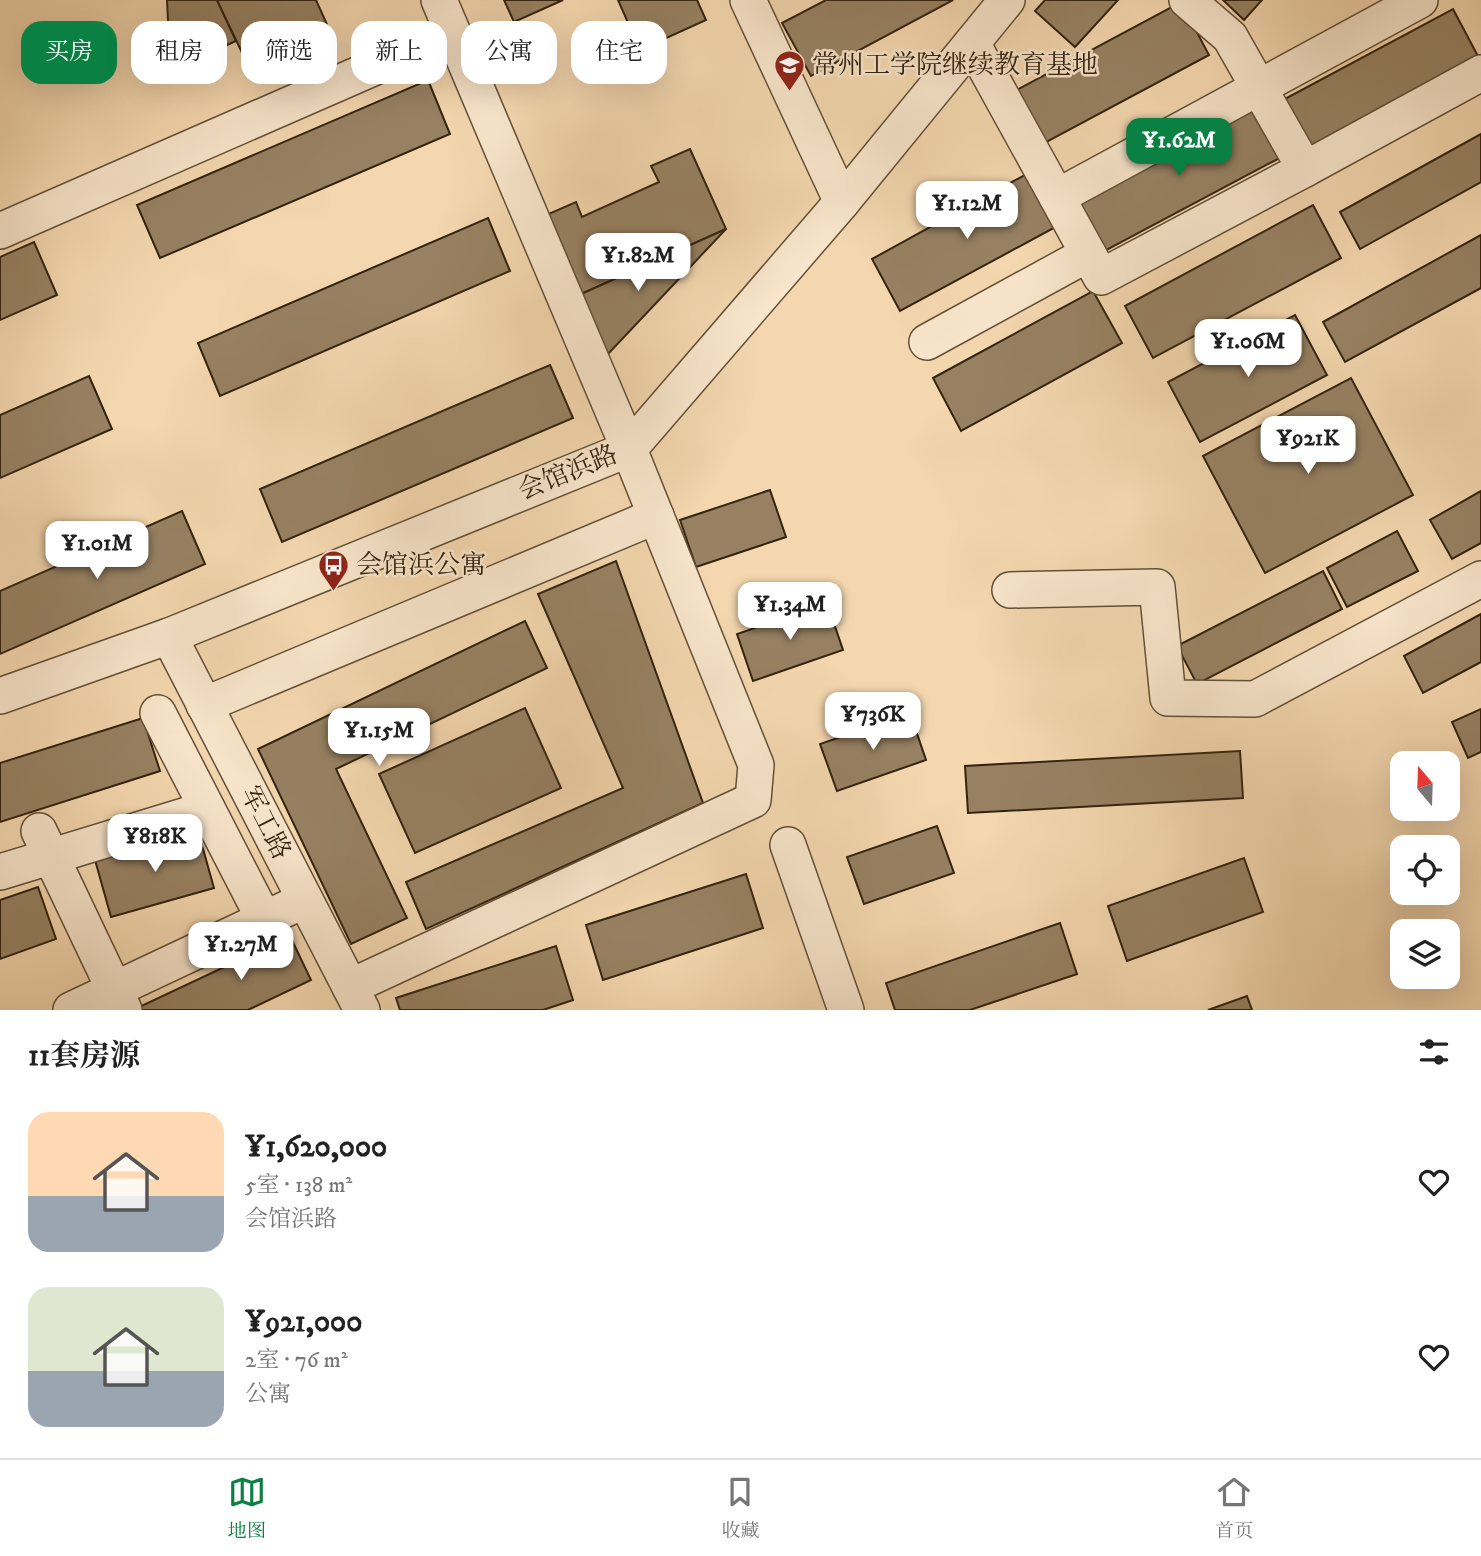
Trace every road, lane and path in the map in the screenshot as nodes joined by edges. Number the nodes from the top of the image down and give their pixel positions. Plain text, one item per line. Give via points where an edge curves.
1 (439, 0) edge
2 (748, 0) edge
3 (1007, 0) edge
4 (1187, 0) edge
5 (1420, 0) edge
6 (453, 33) junction
7 (972, 43) junction
8 (1481, 73) edge
9 (1259, 89) junction
10 (1305, 169) junction
11 (1057, 197) junction
12 (842, 202) junction
13 (0, 231) edge
14 (1088, 254) junction
15 (927, 342) dead end
16 (629, 449) junction
17 (656, 516) junction
18 (1481, 579) edge
19 (1010, 590) dead end
20 (169, 636) junction
21 (0, 696) edge
22 (204, 705) junction
23 (158, 713) dead end
24 (207, 809) junction
25 (45, 844) junction
26 (788, 845) dead end
27 (0, 872) edge
28 (305, 900) junction
29 (264, 919) junction
30 (356, 998) edge
31 (119, 1000) edge
32 (71, 1010) edge
33 (846, 1010) edge

1 - 6 street
2 - 12 street
3 - 7 street, 会馆浜路
4 - 9 street via 1230,37
5 - 9 street
6 - 13 street
6 - 16 street
7 - 11 street
7 - 12 street, 会馆浜路
8 - 10 street
9 - 10 street
9 - 11 street
10 - 14 street via 1101,277
11 - 14 street
12 - 16 street, 会馆浜路
14 - 15 street
16 - 17 street
16 - 20 street, 会馆浜路
17 - 22 street
17 - 30 street via 756,765 753,800
18 - 19 street via 1255,699 1168,698 1157,587
20 - 21 street, 会馆浜路
20 - 22 street, 军工路
22 - 28 street, 军工路
23 - 24 street
24 - 25 street
24 - 29 street
25 - 27 street
25 - 31 street
26 - 33 street
28 - 29 street
28 - 30 street, 军工路
29 - 31 street
31 - 32 street

